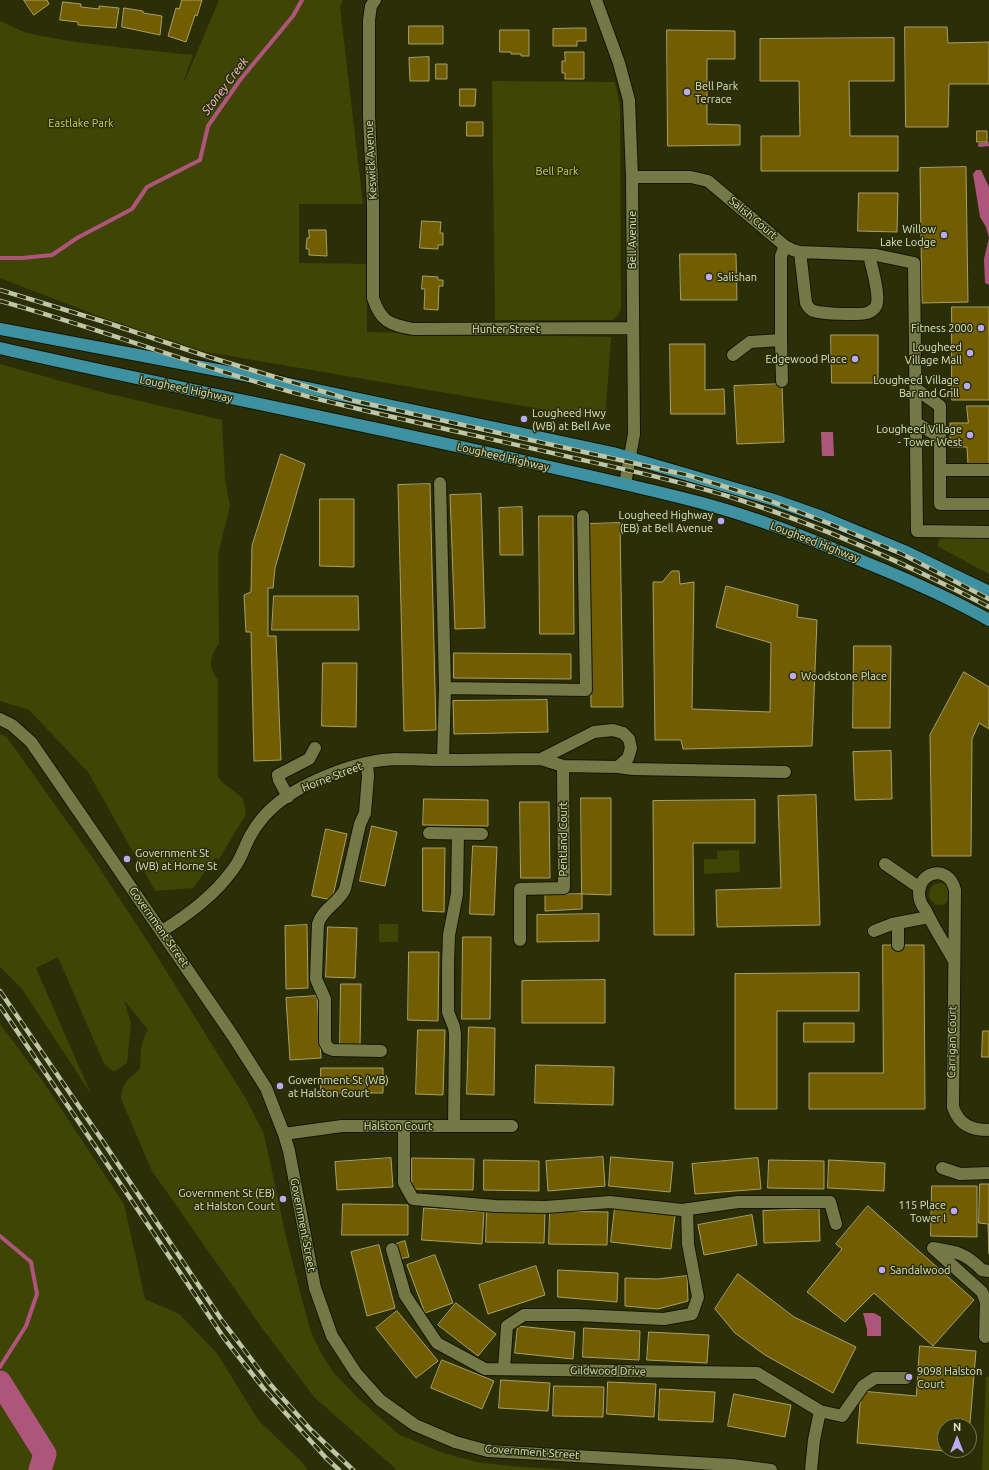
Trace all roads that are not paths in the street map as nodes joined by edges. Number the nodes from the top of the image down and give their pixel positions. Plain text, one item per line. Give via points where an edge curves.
1 (375, 0) edge
2 (596, 0) edge
3 (632, 177) junction
4 (785, 246) junction
5 (800, 252) junction
6 (872, 255) junction
7 (383, 318) joint
8 (633, 328) junction
9 (0, 329) edge
10 (781, 340) junction
11 (0, 348) edge
12 (733, 355) dead end
13 (782, 381) dead end
14 (916, 389) junction
15 (916, 423) junction
16 (940, 437) junction
17 (630, 458) junction
18 (940, 470) junction
19 (989, 470) edge
20 (440, 483) dead end
21 (625, 484) junction
22 (989, 504) edge
23 (582, 516) dead end
24 (989, 532) edge
25 (989, 592) edge
26 (989, 620) edge
27 (445, 688) junction
28 (0, 719) edge
29 (315, 748) dead end
30 (541, 759) junction
31 (444, 760) junction
32 (367, 763) junction
33 (563, 766) junction
34 (618, 767) junction
35 (785, 772) dead end
36 (288, 797) junction
37 (429, 833) dead end
38 (458, 834) junction
39 (482, 834) dead end
40 (885, 864) dead end
41 (920, 888) junction
42 (929, 917) junction
43 (898, 923) junction
44 (162, 931) junction
45 (874, 931) dead end
46 (520, 940) dead end
47 (898, 945) dead end
48 (953, 959) junction
49 (381, 1051) dead end
50 (404, 1126) junction
51 (454, 1126) junction
52 (512, 1126) dead end
53 (989, 1130) edge
54 (284, 1134) junction
55 (942, 1168) dead end
56 (989, 1173) edge
57 (687, 1209) junction
58 (836, 1224) dead end
59 (392, 1249) dead end
60 (989, 1271) edge
61 (985, 1337) dead end
62 (504, 1369) junction
63 (906, 1378) dead end
64 (820, 1411) junction
65 (771, 1470) edge
66 (810, 1470) edge

1 - 7 street, Keswick Avenue via 371,6 369,28 373,298
2 - 3 street, Bell Avenue via 619,63 629,100
3 - 4 street, Salish Court via 692,177 708,181
3 - 8 street, Bell Avenue
4 - 5 street, Salish Court
4 - 10 street via 781,256
5 - 6 street, Salish Court
5 - 6 street via 808,308 833,313 866,313 876,306 878,298
6 - 14 street, Salish Court via 914,263
7 - 8 street, Hunter Street via 393,325 412,329
8 - 17 street, Bell Avenue via 634,434
9 - 17 main road via 270,380 613,452
10 - 12 street via 750,342
10 - 13 street
11 - 21 main road, Lougheed Highway
14 - 15 street
14 - 16 street via 940,406
15 - 16 street
15 - 24 street via 917,531
16 - 18 street
17 - 21 street, Bell Avenue
17 - 25 main road via 774,500 822,517 904,551
18 - 19 street
18 - 22 street via 940,504
20 - 27 street
21 - 26 main road, Lougheed Highway via 725,510 824,545 915,583
23 - 27 street via 586,690
27 - 31 street
28 - 44 street, Government Street via 12,725 31,742
29 - 36 street via 309,759 278,775
30 - 31 street, Horne Street
30 - 33 street, Horne Street
30 - 34 street, Horne Street via 594,732 613,730 623,733 629,739 631,748 628,758
31 - 32 street, Horne Street via 395,759
32 - 36 street, Horne Street via 314,782 294,791
32 - 49 street via 365,813 360,824 345,889 340,898 323,912 318,924 316,979 324,999 325,1042 328,1048
33 - 34 street, Horne Street
33 - 46 street, Pentland Court via 564,888 520,889
34 - 35 street
36 - 44 street, Horne Street via 269,811 252,832 235,867 211,895 182,919
37 - 38 street
38 - 39 street
38 - 51 street via 457,894 449,935 448,963 448,1012 455,1034
40 - 41 street
41 - 42 street via 920,900
41 - 48 street, Carrigan Court via 924,878 934,873 945,875 953,883
42 - 43 street
42 - 48 street
43 - 45 street
43 - 47 street
44 - 54 street, Government Street via 266,1088
48 - 53 street, Carrigan Court via 952,1100 955,1113 962,1123 971,1128
50 - 51 street, Halston Court
50 - 54 street, Halston Court via 342,1126
50 - 57 street via 404,1183 413,1198 495,1206 546,1207 610,1202
51 - 52 street, Halston Court
54 - 65 street, Government Street via 315,1288 332,1336 356,1373 380,1400 415,1425 455,1442 488,1451 732,1465
55 - 56 street via 960,1174
57 - 58 street via 738,1202 830,1202
57 - 62 street via 688,1244 698,1297 692,1314 664,1319 524,1314 507,1326
59 - 62 street, Gildwood Drive via 405,1295 437,1343 485,1369
60 - 61 street via 982,1270 960,1253 933,1248 982,1292 986,1302
62 - 64 street, Gildwood Drive via 757,1373
63 - 64 street, Gildwood Drive via 875,1378 863,1386 842,1416
64 - 66 street

